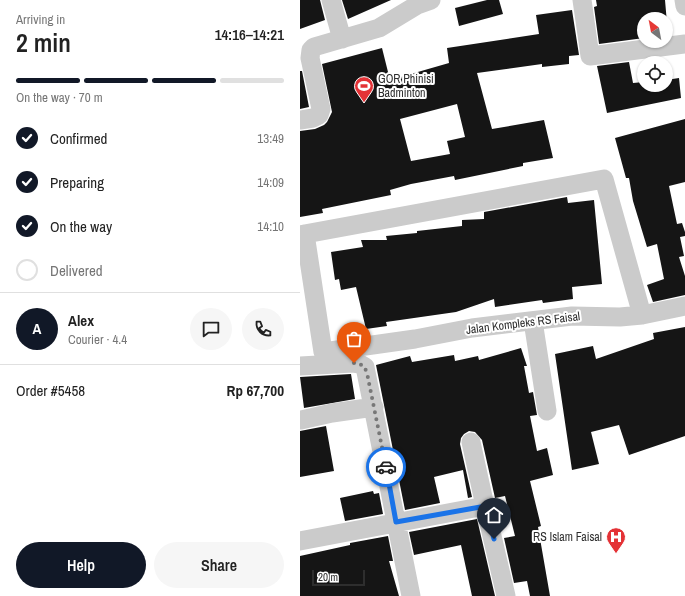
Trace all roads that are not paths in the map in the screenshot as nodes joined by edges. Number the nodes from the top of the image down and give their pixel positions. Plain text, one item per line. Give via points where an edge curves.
1 (331, 0) edge
2 (582, 0) edge
3 (684, 0) edge
4 (421, 2) edge
5 (685, 6) edge
6 (342, 39) junction
7 (685, 44) edge
8 (300, 120) edge
9 (302, 235) edge
10 (685, 306) edge
11 (642, 315) junction
12 (533, 320) junction
13 (323, 352) junction
14 (300, 354) edge
15 (300, 366) edge
16 (374, 408) junction
17 (547, 411) dead end
18 (301, 420) dead end
19 (471, 442) dead end
20 (486, 506) junction
21 (396, 522) junction
22 (300, 541) edge
23 (411, 596) edge
24 (506, 596) edge

1 - 6 street
2 - 7 street via 590,56
3 - 5 street
4 - 6 street via 379,28
6 - 8 street via 310,50 321,109 319,115
9 - 11 street via 604,179
9 - 13 street
10 - 11 street, Jalan Kompleks RS Faisal
11 - 12 street, Jalan Kompleks RS Faisal via 572,316
12 - 13 street, Jalan Kompleks RS Faisal
12 - 17 street
13 - 14 street, Jalan Kompleks RS Faisal
15 - 16 street via 360,364 365,367 367,373
16 - 18 street
16 - 21 street
19 - 20 street
20 - 21 street
20 - 24 street
21 - 22 street
21 - 23 street

